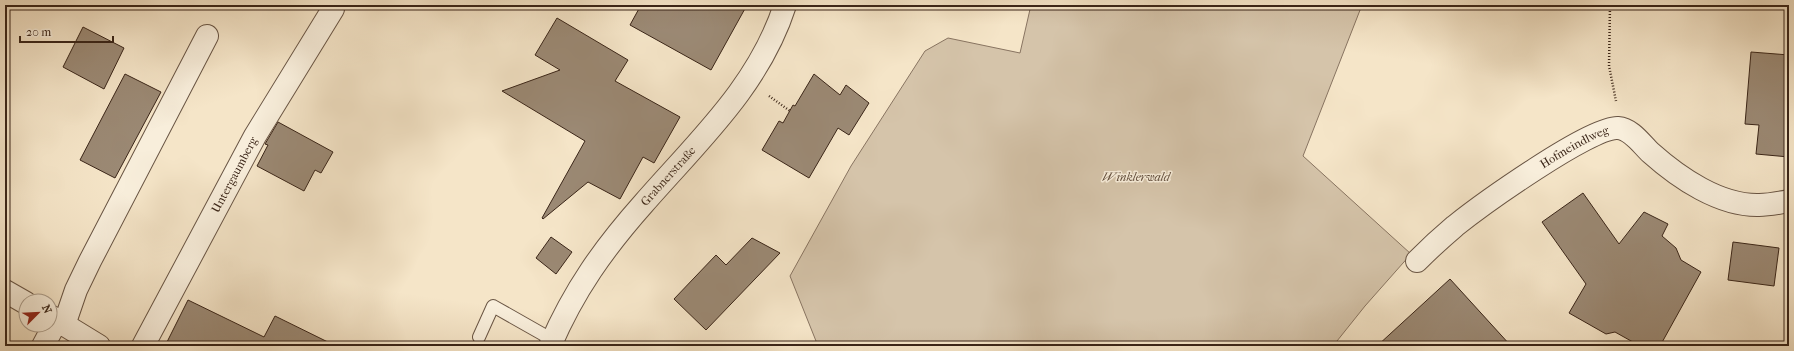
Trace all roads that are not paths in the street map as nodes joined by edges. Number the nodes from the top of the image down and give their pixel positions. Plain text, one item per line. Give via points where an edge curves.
1 (785, 5) edge
2 (334, 9) dead end
3 (207, 36) dead end
4 (1789, 201) edge
5 (1417, 261) dead end
6 (5, 291) edge
7 (18, 298) edge
8 (58, 318) edge
9 (58, 321) edge
10 (50, 333) edge
11 (479, 337) dead end
12 (551, 343) edge
13 (43, 346) edge
14 (99, 346) edge
15 (142, 346) edge

1 - 12 street, Grabnerstraße via 778,25 752,76 712,128 611,242 561,319
2 - 15 street, Untergaumberg via 255,136
3 - 8 street via 76,290
4 - 5 street, Hofmeindlweg via 1758,205 1727,199 1701,189 1652,153 1630,132 1619,128 1608,130 1577,144 1499,194 1454,226
6 - 7 street
9 - 14 street
10 - 13 street
11 - 12 lane via 493,306

